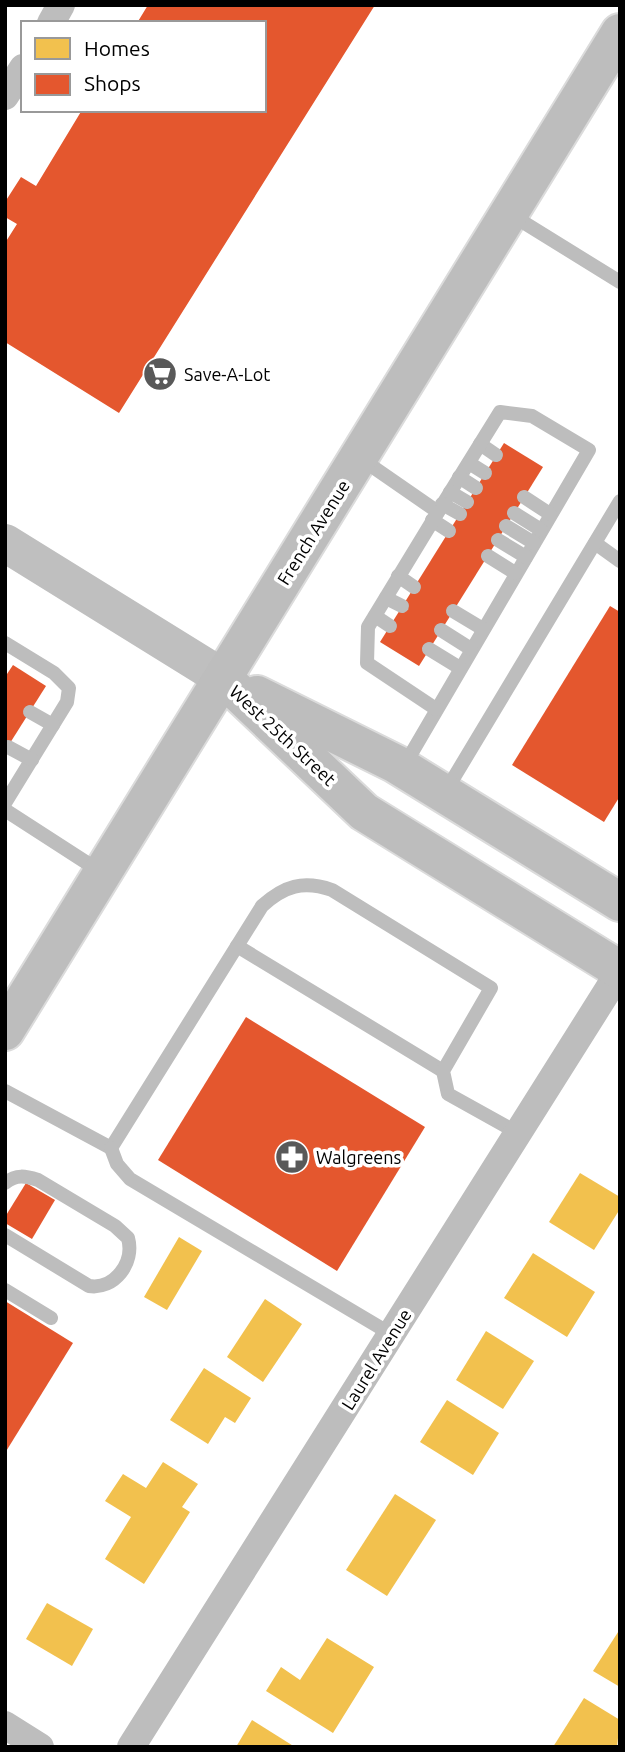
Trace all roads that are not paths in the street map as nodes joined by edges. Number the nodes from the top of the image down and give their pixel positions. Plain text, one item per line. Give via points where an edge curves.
1 (61, 5) edge
2 (52, 21) edge
3 (614, 54) edge
4 (21, 71) edge
5 (5, 96) edge
6 (509, 213) junction
7 (620, 282) edge
8 (480, 444) junction
9 (496, 455) dead end
10 (359, 457) junction
11 (469, 463) junction
12 (485, 473) dead end
13 (459, 477) junction
14 (476, 488) dead end
15 (524, 497) dead end
16 (620, 501) edge
17 (441, 507) junction
18 (463, 508) dead end
19 (514, 513) dead end
20 (550, 514) junction
21 (506, 526) dead end
22 (449, 531) dead end
23 (537, 537) junction
24 (498, 540) dead end
25 (595, 542) junction
26 (6, 545) edge
27 (488, 556) dead end
28 (526, 556) junction
29 (620, 561) edge
30 (515, 573) junction
31 (398, 576) junction
32 (414, 587) dead end
33 (386, 598) junction
34 (402, 606) dead end
35 (453, 611) dead end
36 (375, 616) junction
37 (390, 626) dead end
38 (483, 629) junction
39 (441, 630) dead end
40 (5, 643) edge
41 (429, 649) dead end
42 (471, 649) junction
43 (460, 668) junction
44 (223, 678) junction
45 (436, 709) junction
46 (30, 712) dead end
47 (53, 725) junction
48 (8, 747) dead end
49 (32, 760) junction
50 (403, 768) junction
51 (10, 784) edge
52 (444, 794) junction
53 (5, 803) edge
54 (5, 810) edge
55 (103, 873) junction
56 (620, 902) edge
57 (237, 946) junction
58 (620, 971) edge
59 (5, 1031) edge
60 (443, 1071) junction
61 (5, 1091) edge
62 (518, 1133) junction
63 (111, 1148) junction
64 (5, 1183) edge
65 (5, 1235) edge
66 (5, 1290) edge
67 (51, 1318) dead end
68 (391, 1334) junction
69 (5, 1725) edge
70 (40, 1747) edge
71 (131, 1747) edge

1 - 2 street
3 - 6 main road, French Avenue
4 - 5 street
6 - 7 lane
6 - 10 main road, French Avenue
8 - 9 lane
8 - 11 lane
8 - 20 lane via 500,412 532,416 589,450
10 - 17 lane
10 - 44 main road, French Avenue
11 - 12 lane
11 - 13 lane
13 - 14 lane
13 - 17 lane
15 - 20 lane
16 - 25 lane
17 - 18 lane
17 - 22 lane
17 - 31 lane
19 - 23 lane
20 - 23 lane
21 - 23 lane
23 - 28 lane
24 - 28 lane
25 - 29 lane
25 - 52 lane
26 - 44 main road
27 - 30 lane
28 - 30 lane
30 - 38 lane
31 - 32 lane
31 - 33 lane
33 - 34 lane
33 - 36 lane
35 - 38 lane
36 - 37 lane
36 - 45 lane via 368,626 367,663
38 - 42 lane
39 - 42 lane
40 - 47 lane via 54,673 69,688 67,702
41 - 43 lane
42 - 43 lane
43 - 45 lane
44 - 50 main road, West 25th Street
44 - 55 main road, French Avenue
44 - 58 main road, West 25th Street via 364,812
45 - 50 lane
46 - 47 lane
47 - 49 lane
48 - 49 lane
49 - 51 lane
50 - 52 main road, West 25th Street
51 - 53 lane
52 - 56 main road, West 25th Street
54 - 55 lane
55 - 59 main road, French Avenue
57 - 60 lane
57 - 60 lane via 262,906 277,892 315,884 332,890 491,988
57 - 63 lane
58 - 62 street, Laurel Avenue
60 - 62 lane via 448,1094
61 - 63 lane
62 - 68 street, Laurel Avenue
63 - 68 lane via 130,1179
64 - 65 lane via 14,1177 38,1180 115,1226 128,1238 130,1254 115,1280 89,1286
66 - 67 lane
68 - 71 street, Laurel Avenue
69 - 70 street

